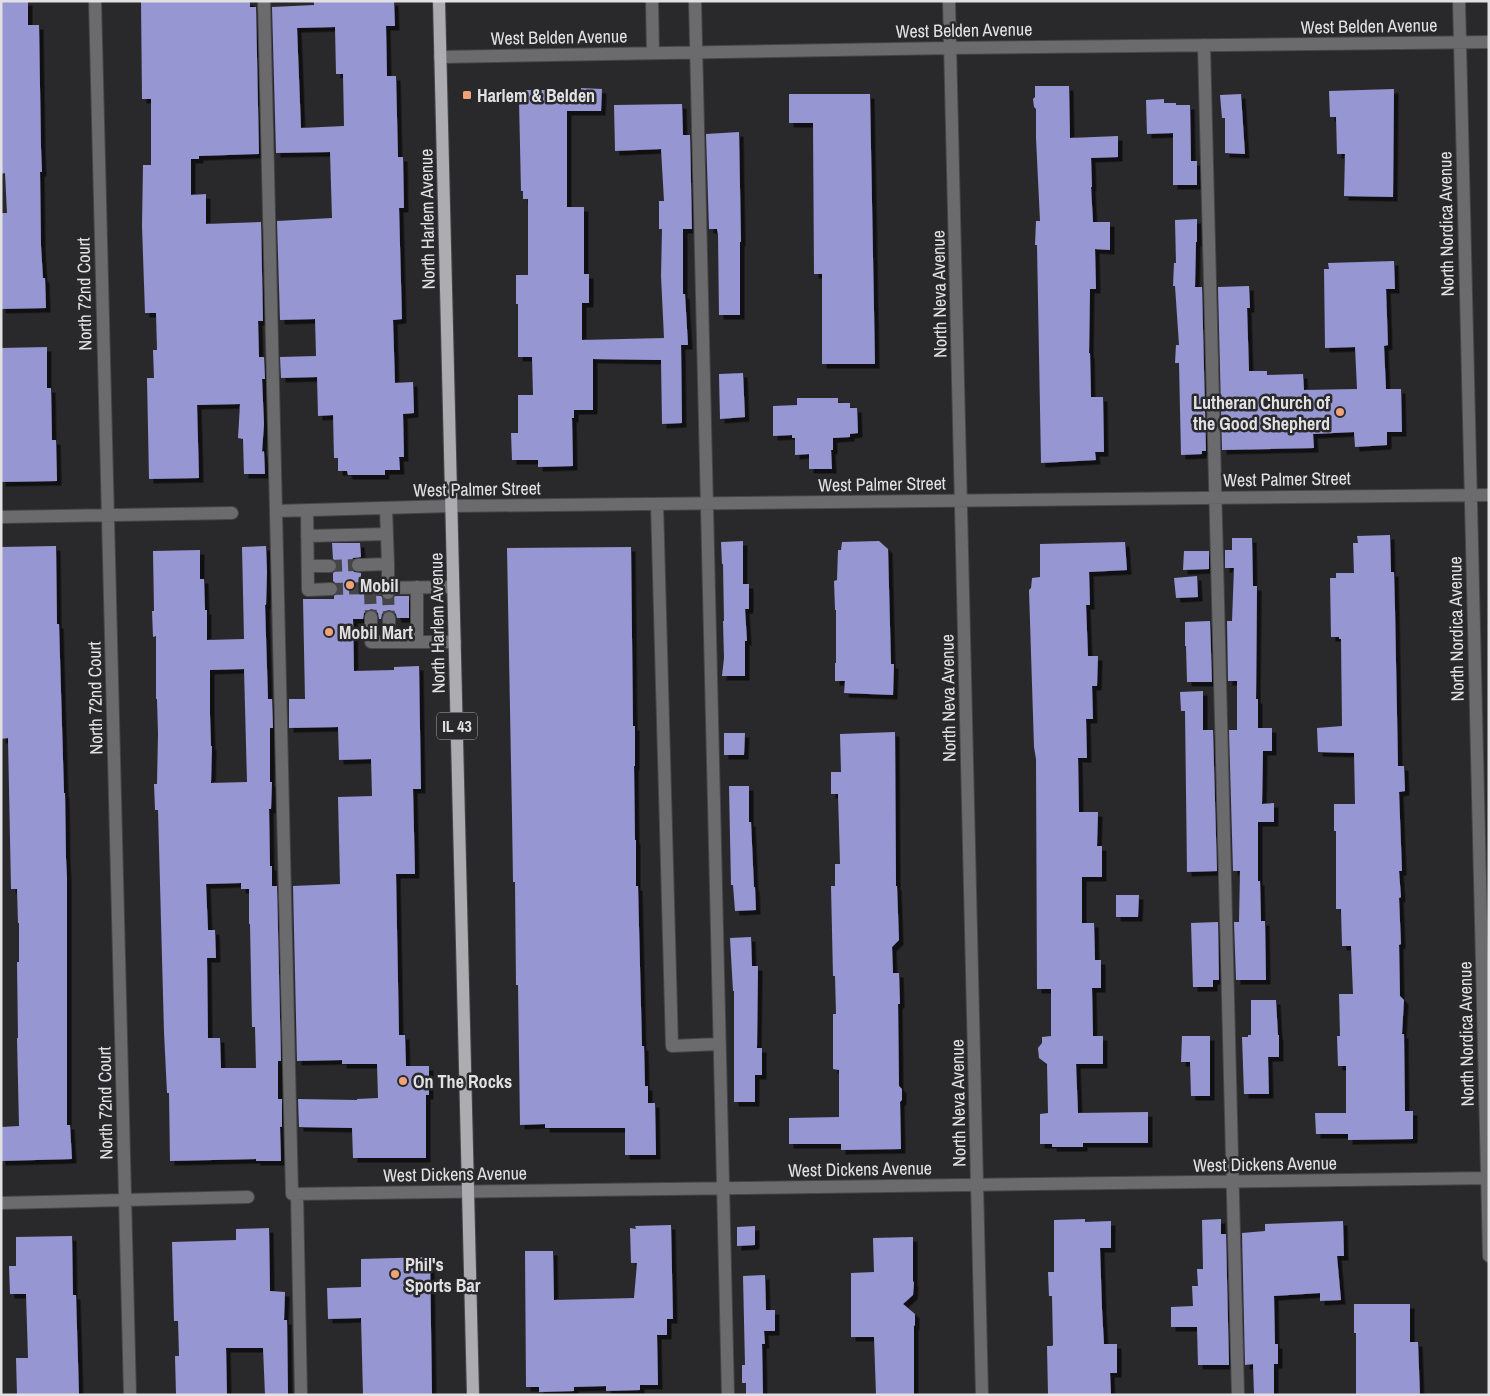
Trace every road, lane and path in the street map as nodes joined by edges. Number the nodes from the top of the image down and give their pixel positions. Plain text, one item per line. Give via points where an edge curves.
1 (95, 1) edge
2 (264, 1) edge
3 (439, 1) edge
4 (652, 1) edge
5 (695, 1) edge
6 (949, 1) edge
7 (1459, 1) edge
8 (1489, 42) edge
9 (1460, 43) junction
10 (1204, 45) junction
11 (950, 48) junction
12 (696, 52) junction
13 (653, 53) junction
14 (440, 57) junction
15 (1489, 494) edge
16 (1470, 495) junction
17 (1216, 498) junction
18 (961, 501) junction
19 (657, 504) junction
20 (706, 504) junction
21 (451, 506) junction
22 (386, 508) junction
23 (307, 510) junction
24 (276, 511) junction
25 (232, 513) dead end
26 (108, 515) junction
27 (1, 517) edge
28 (387, 534) junction
29 (307, 536) junction
30 (388, 564) junction
31 (358, 565) tunnel mouth
32 (308, 566) junction
33 (330, 566) tunnel mouth
34 (417, 586) junction
35 (453, 586) junction
36 (331, 589) tunnel mouth
37 (369, 589) tunnel mouth
38 (388, 590) junction
39 (371, 617) tunnel mouth
40 (389, 618) tunnel mouth
41 (389, 642) junction
42 (417, 642) junction
43 (454, 642) junction
44 (719, 1044) junction
45 (1488, 1178) edge
46 (1232, 1182) junction
47 (977, 1185) junction
48 (723, 1188) junction
49 (468, 1192) junction
50 (294, 1194) junction
51 (248, 1197) dead end
52 (125, 1200) junction
53 (1, 1203) edge
54 (1489, 1256) edge
55 (130, 1395) edge
56 (301, 1395) edge
57 (473, 1395) edge
58 (728, 1395) edge
59 (982, 1395) edge
60 (1238, 1395) edge

1 - 26 street, North 72nd Court
2 - 24 street
3 - 14 main road, North Harlem Avenue / IL 43
4 - 13 street
5 - 12 street
6 - 11 street, North Neva Avenue
7 - 9 street, North Nordica Avenue
8 - 9 street, West Belden Avenue
9 - 10 street, West Belden Avenue
9 - 16 street, North Nordica Avenue
10 - 11 street, West Belden Avenue
10 - 17 street
11 - 12 street, West Belden Avenue
11 - 18 street, North Neva Avenue
12 - 13 street, West Belden Avenue
12 - 20 street
13 - 14 street, West Belden Avenue
14 - 21 main road, North Harlem Avenue / IL 43
15 - 16 street, West Palmer Street
16 - 17 street, West Palmer Street
16 - 45 street, North Nordica Avenue
17 - 18 street, West Palmer Street
17 - 46 street
18 - 20 street, West Palmer Street
18 - 47 street, North Neva Avenue
19 - 20 street, West Palmer Street
19 - 21 street, West Palmer Street
19 - 44 street via 672,1046
20 - 44 street
21 - 22 street, West Palmer Street
21 - 35 main road, North Harlem Avenue / IL 43
22 - 23 street, West Palmer Street
22 - 28 street
23 - 24 street, West Palmer Street
23 - 29 street
24 - 50 street
25 - 26 street
26 - 27 street
26 - 52 street, North 72nd Court
28 - 29 street
28 - 30 street
29 - 32 street
30 - 31 street
30 - 38 street
32 - 33 street
32 - 36 street via 308,590
34 - 35 street
34 - 38 street
34 - 42 street
35 - 43 main road, North Harlem Avenue / IL 43
37 - 38 street
39 - 41 street via 371,642
40 - 41 street
41 - 42 street
42 - 43 street
43 - 49 main road, North Harlem Avenue / IL 43
44 - 48 street
45 - 46 street, West Dickens Avenue
45 - 54 street, North Nordica Avenue
46 - 47 street, West Dickens Avenue
46 - 60 street
47 - 48 street, West Dickens Avenue
47 - 59 street, North Neva Avenue
48 - 49 street, West Dickens Avenue
48 - 58 street
49 - 50 street, West Dickens Avenue
49 - 57 main road, North Harlem Avenue / IL 43
50 - 56 street
51 - 52 street
52 - 53 street
52 - 55 street, North 72nd Court

